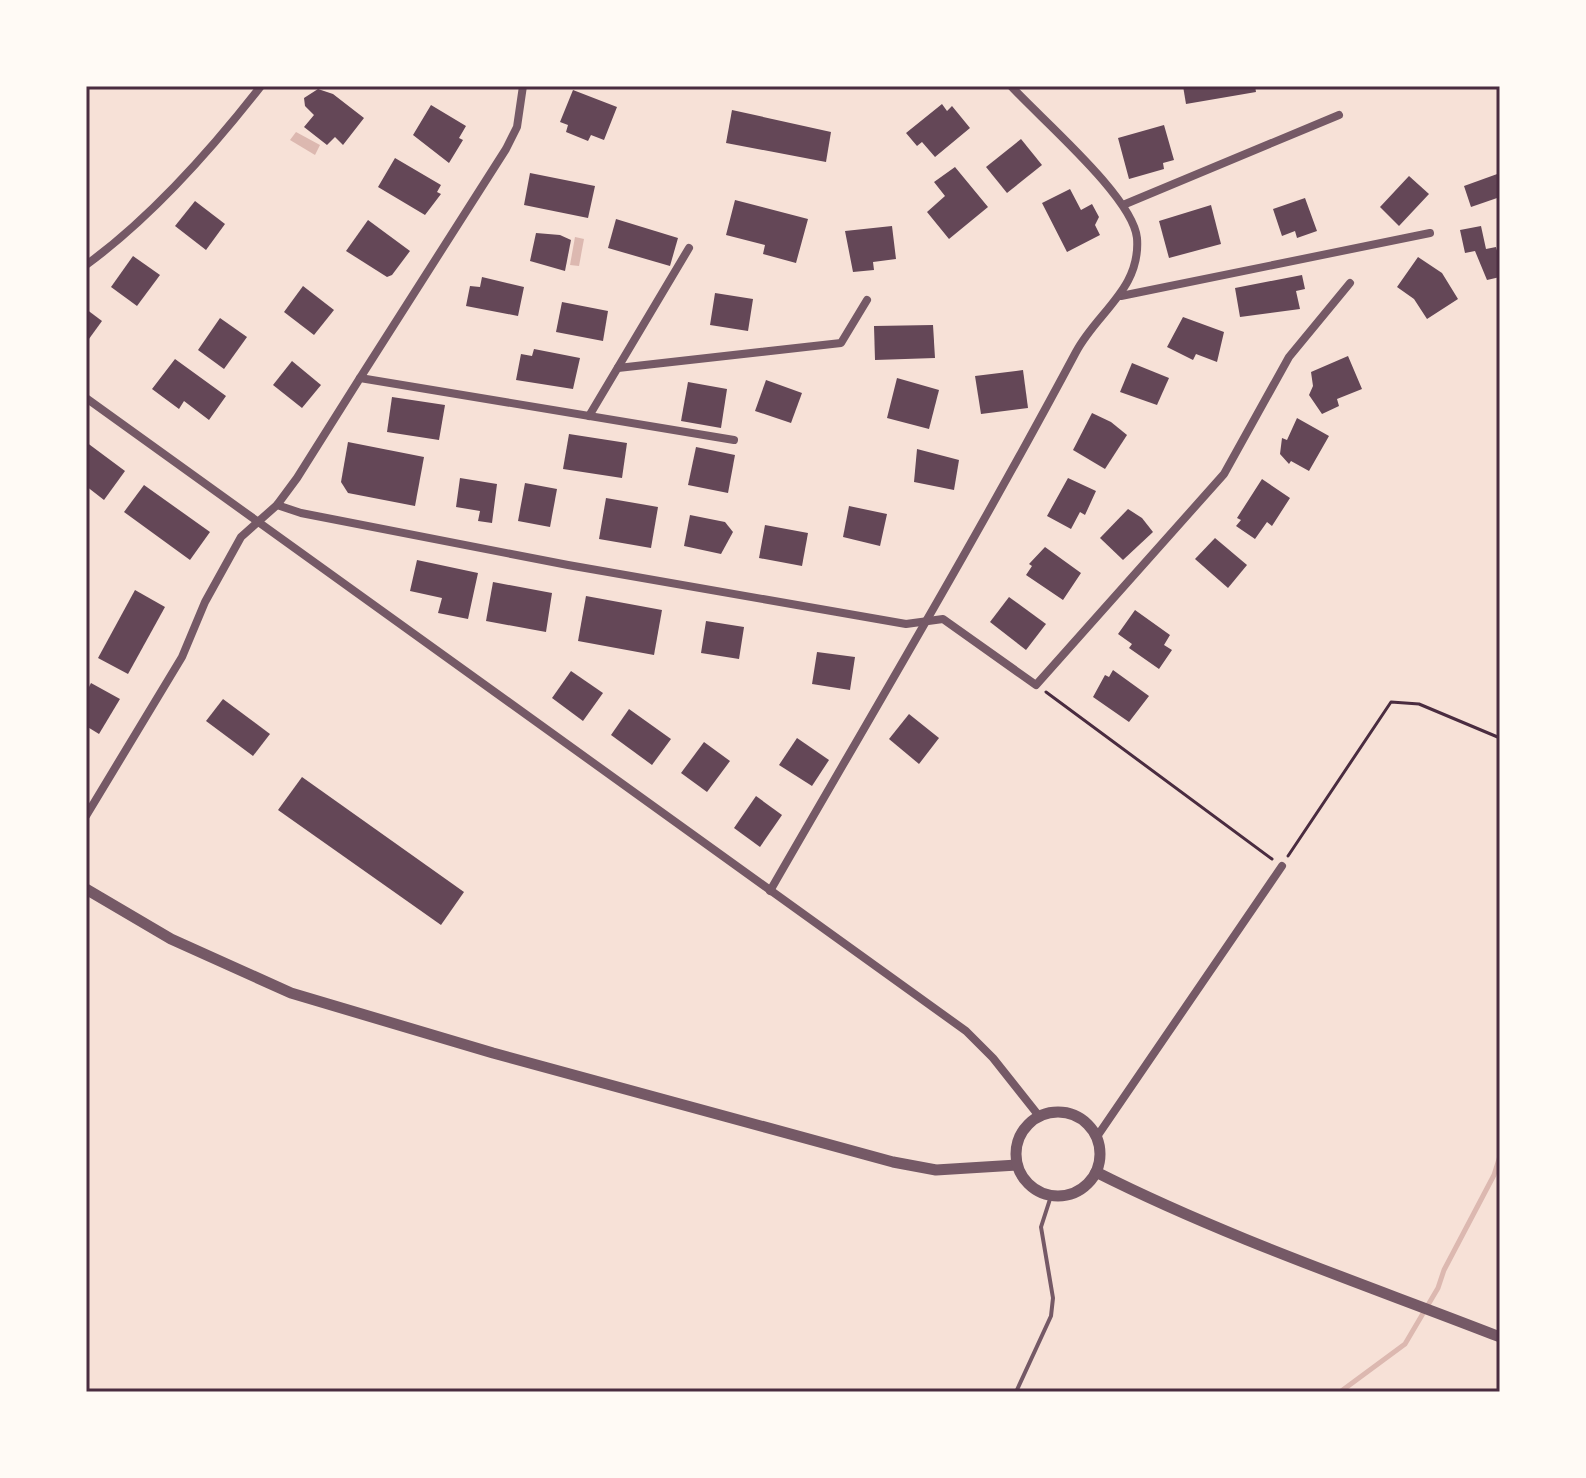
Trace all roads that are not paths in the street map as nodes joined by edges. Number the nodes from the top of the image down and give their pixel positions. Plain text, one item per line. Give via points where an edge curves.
1 (261, 86) edge
2 (523, 86) edge
3 (1011, 86) edge
4 (1339, 115) dead end
5 (1123, 205) junction
6 (1430, 233) dead end
7 (689, 248) dead end
8 (86, 265) edge
9 (1350, 283) dead end
10 (1121, 296) junction
11 (867, 300) dead end
12 (618, 368) junction
13 (360, 378) junction
14 (86, 398) edge
15 (589, 416) junction
16 (734, 440) dead end
17 (277, 505) junction
18 (258, 520) junction
19 (925, 622) junction
20 (86, 816) edge
21 (1282, 866) road end
22 (86, 889) edge
23 (770, 891) junction
24 (1039, 1116) junction
25 (1096, 1138) junction
26 (1017, 1165) junction
27 (1096, 1172) junction
28 (1051, 1196) junction
29 (1500, 1337) edge
30 (1016, 1392) edge

1 - 8 street via 231,125 117,242
2 - 13 street via 517,127 506,149
3 - 5 street
4 - 5 street
5 - 10 street via 1132,217 1137,254
6 - 10 street
7 - 12 street
9 - 19 street via 1289,357 1224,474 1036,685 943,619
10 - 19 street via 1084,337
11 - 12 street via 841,343
12 - 15 street
13 - 15 street
13 - 17 street
14 - 18 street
15 - 16 street
17 - 18 street
17 - 19 street via 568,565 906,624
18 - 20 street via 241,537 182,657
18 - 23 street
19 - 23 street
21 - 25 street
22 - 26 street via 256,980 421,1032 893,1162 936,1170
23 - 24 street via 966,1031
24 - 25 street via 1079,1117
24 - 26 street via 1017,1142
25 - 27 street
26 - 28 street via 1030,1185
27 - 28 street via 1073,1193
27 - 29 street via 1288,1259
28 - 30 lane via 1041,1227 1051,1316

